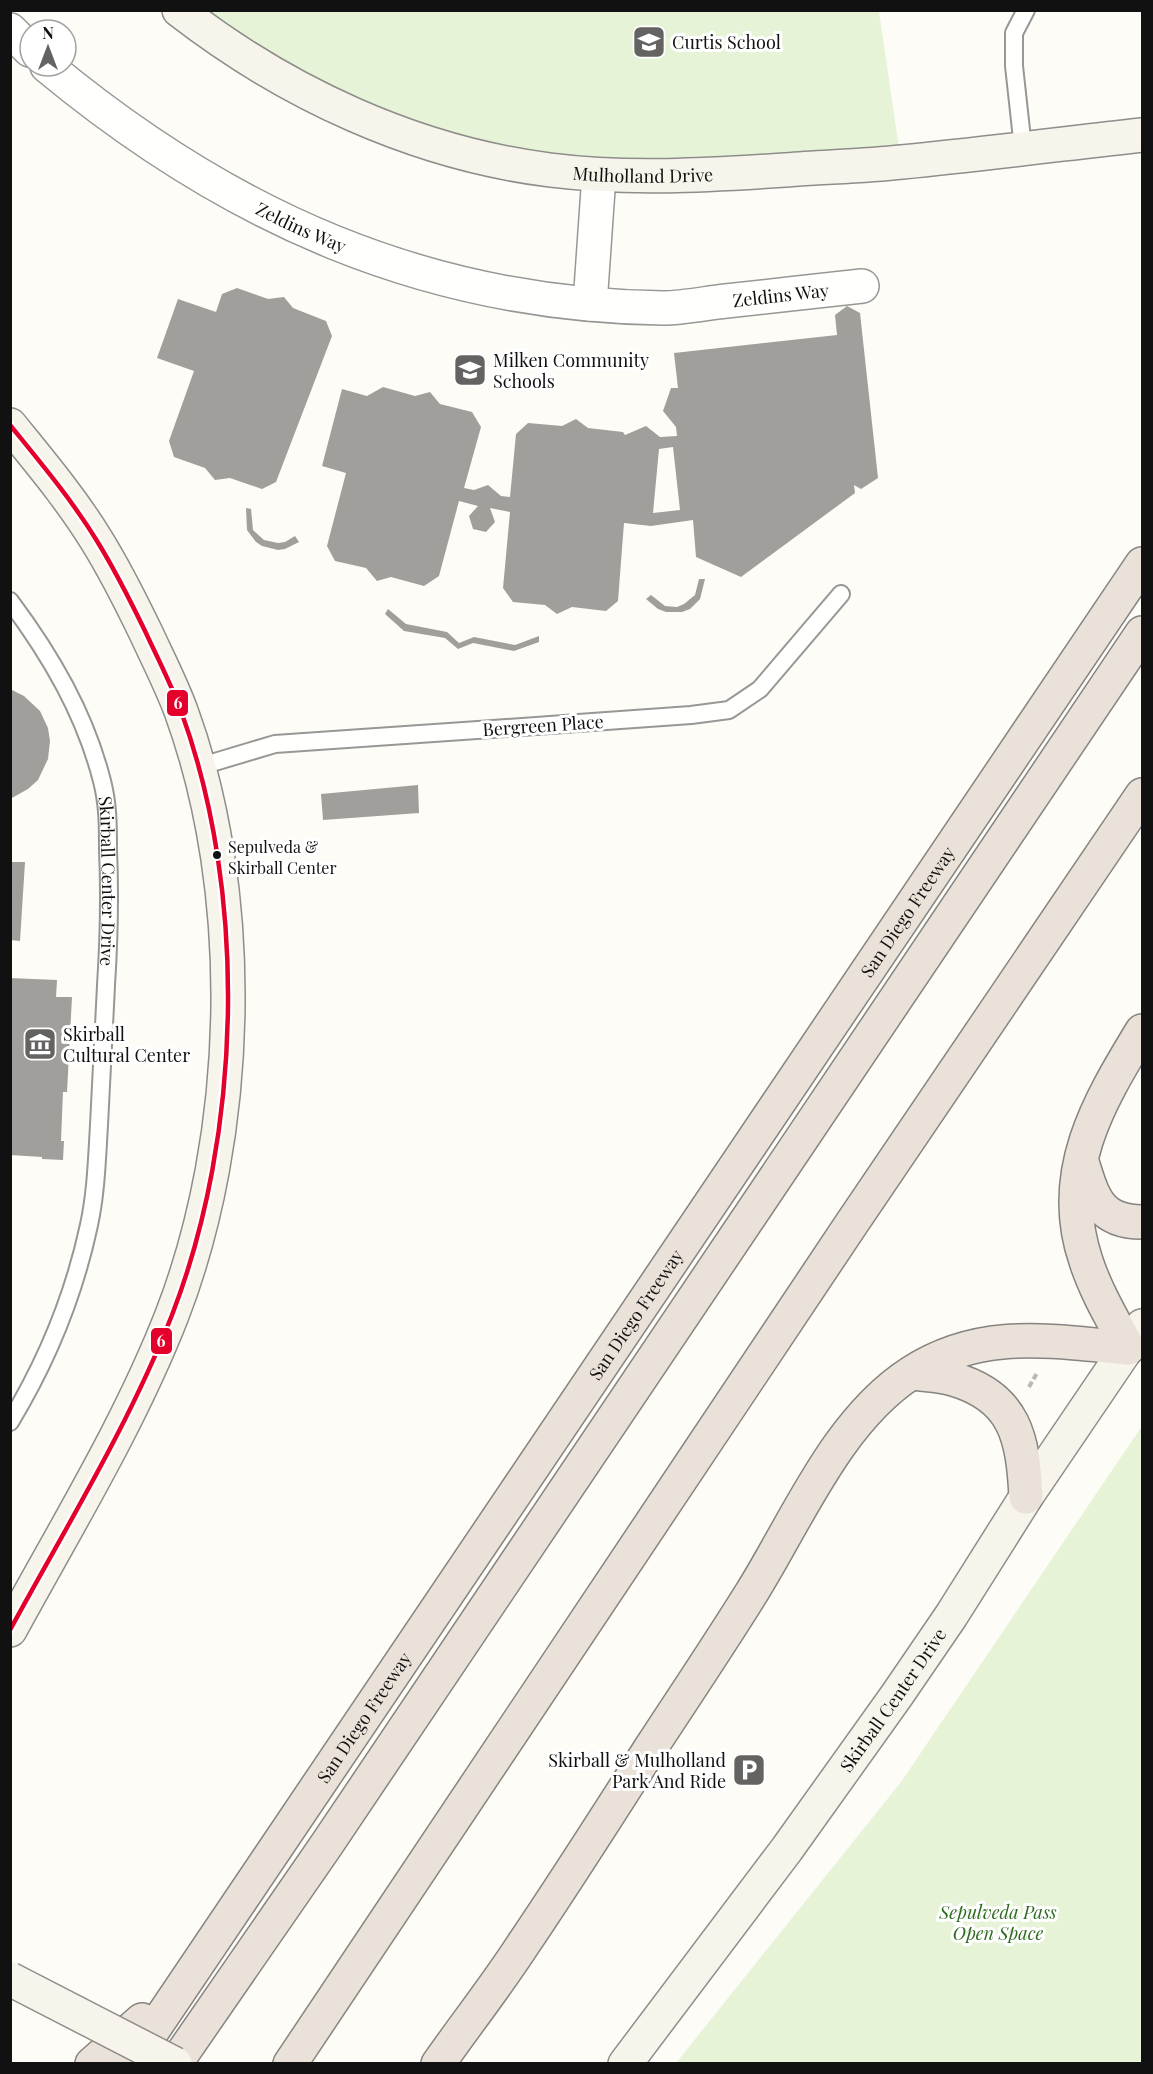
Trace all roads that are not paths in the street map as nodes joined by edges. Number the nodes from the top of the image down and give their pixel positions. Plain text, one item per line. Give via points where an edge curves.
1 (179, 10) edge
2 (1026, 10) edge
3 (62, 78) edge
4 (1143, 135) edge
5 (1030, 147) junction
6 (599, 175) junction
7 (862, 286) dead end
8 (590, 304) junction
9 (10, 425) edge
10 (1143, 564) edge
11 (841, 594) dead end
12 (10, 601) edge
13 (1143, 633) edge
14 (198, 767) junction
15 (1143, 795) edge
16 (1143, 1031) edge
17 (1082, 1160) junction
18 (1143, 1222) edge
19 (1135, 1337) edge
20 (912, 1373) junction
21 (10, 1422) edge
22 (1026, 1497) junction
23 (10, 1630) edge
24 (10, 1979) edge
25 (184, 1983) junction
26 (92, 2064) edge
27 (130, 2064) edge
28 (175, 2064) edge
29 (290, 2064) edge
30 (438, 2064) edge
31 (625, 2064) edge

1 - 6 main road, Mulholland Drive via 267,72 375,124 494,160
2 - 5 lane via 1014,33 1014,66
3 - 8 street, Zeldins Way via 147,143 261,210 321,238 442,280
4 - 5 main road, Mulholland Drive
5 - 6 main road, Mulholland Drive via 901,162 708,175
6 - 8 street
7 - 8 street, Zeldins Way via 665,308
9 - 14 main road via 96,539 123,588 181,711
10 - 25 highway, San Diego Freeway
11 - 14 lane, Bergreen Place via 760,689 729,710 275,744
12 - 21 lane, Skirball Center Drive via 58,671 94,755 107,811 110,911 90,1223 55,1336
13 - 28 highway via 325,1848
14 - 23 main road via 222,885 226,958 222,1102 212,1172 195,1244 172,1315 143,1381
15 - 29 highway
16 - 17 highway via 1095,1115
17 - 18 highway via 1098,1205 1111,1216
17 - 19 highway via 1074,1211 1080,1239 1097,1288
19 - 20 highway via 999,1341 970,1346
19 - 22 main road, Skirball Center Drive
20 - 22 highway via 952,1378 981,1389 1001,1405 1020,1441
20 - 30 highway via 885,1392 843,1441 754,1590 521,1948
22 - 31 main road, Skirball Center Drive via 891,1705
24 - 28 main road, bridge
25 - 26 highway
25 - 27 highway, San Diego Freeway

